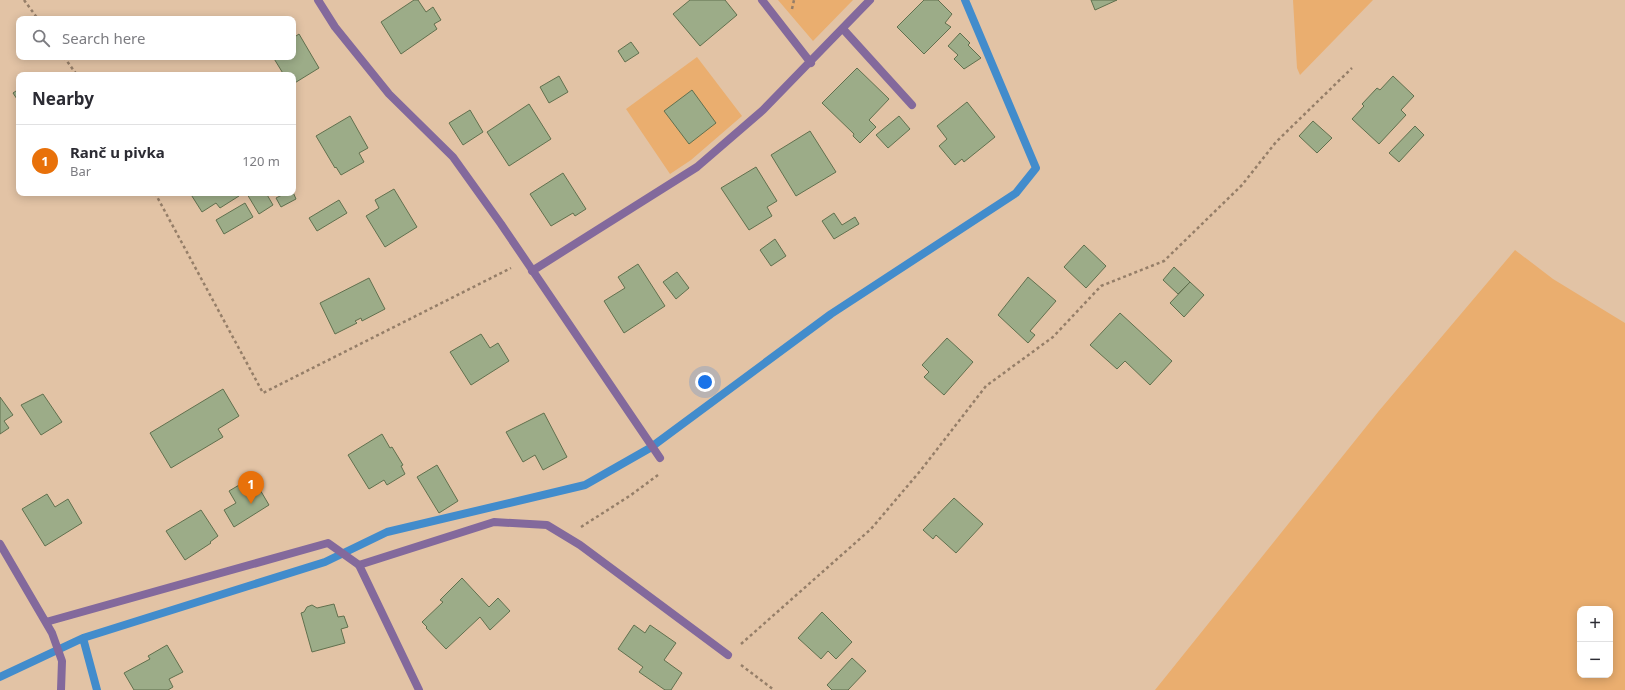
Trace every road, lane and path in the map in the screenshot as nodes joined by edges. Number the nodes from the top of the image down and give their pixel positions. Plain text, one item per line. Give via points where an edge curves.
1 (24, 0) edge
2 (318, 0) edge
3 (762, 0) edge
4 (870, 0) edge
5 (36, 16) edge
6 (843, 29) junction
7 (66, 60) edge
8 (810, 63) junction
9 (1352, 68) dead end
10 (75, 72) edge
11 (912, 105) dead end
12 (157, 196) edge
13 (525, 261) junction
14 (532, 271) junction
15 (660, 458) joint
16 (565, 536) junction
17 (0, 544) edge
18 (359, 565) junction
19 (46, 622) junction
20 (728, 655) junction
21 (61, 690) edge
22 (419, 690) edge
23 (774, 690) edge

1 - 5 path
2 - 13 street via 335,27 389,94 454,157
3 - 8 street
4 - 6 street
6 - 8 street
6 - 11 street
7 - 10 path
8 - 14 street via 763,110 698,167
9 - 20 path via 1276,142 1242,185 1164,261 1101,286 1053,337 986,386 871,529
12 - 13 path via 263,393
13 - 14 street
14 - 15 street
15 - 16 path via 660,473
16 - 18 street via 547,525 494,522
16 - 20 street
17 - 19 street
18 - 19 street via 328,543
18 - 22 street
19 - 21 street via 62,661
20 - 23 path

